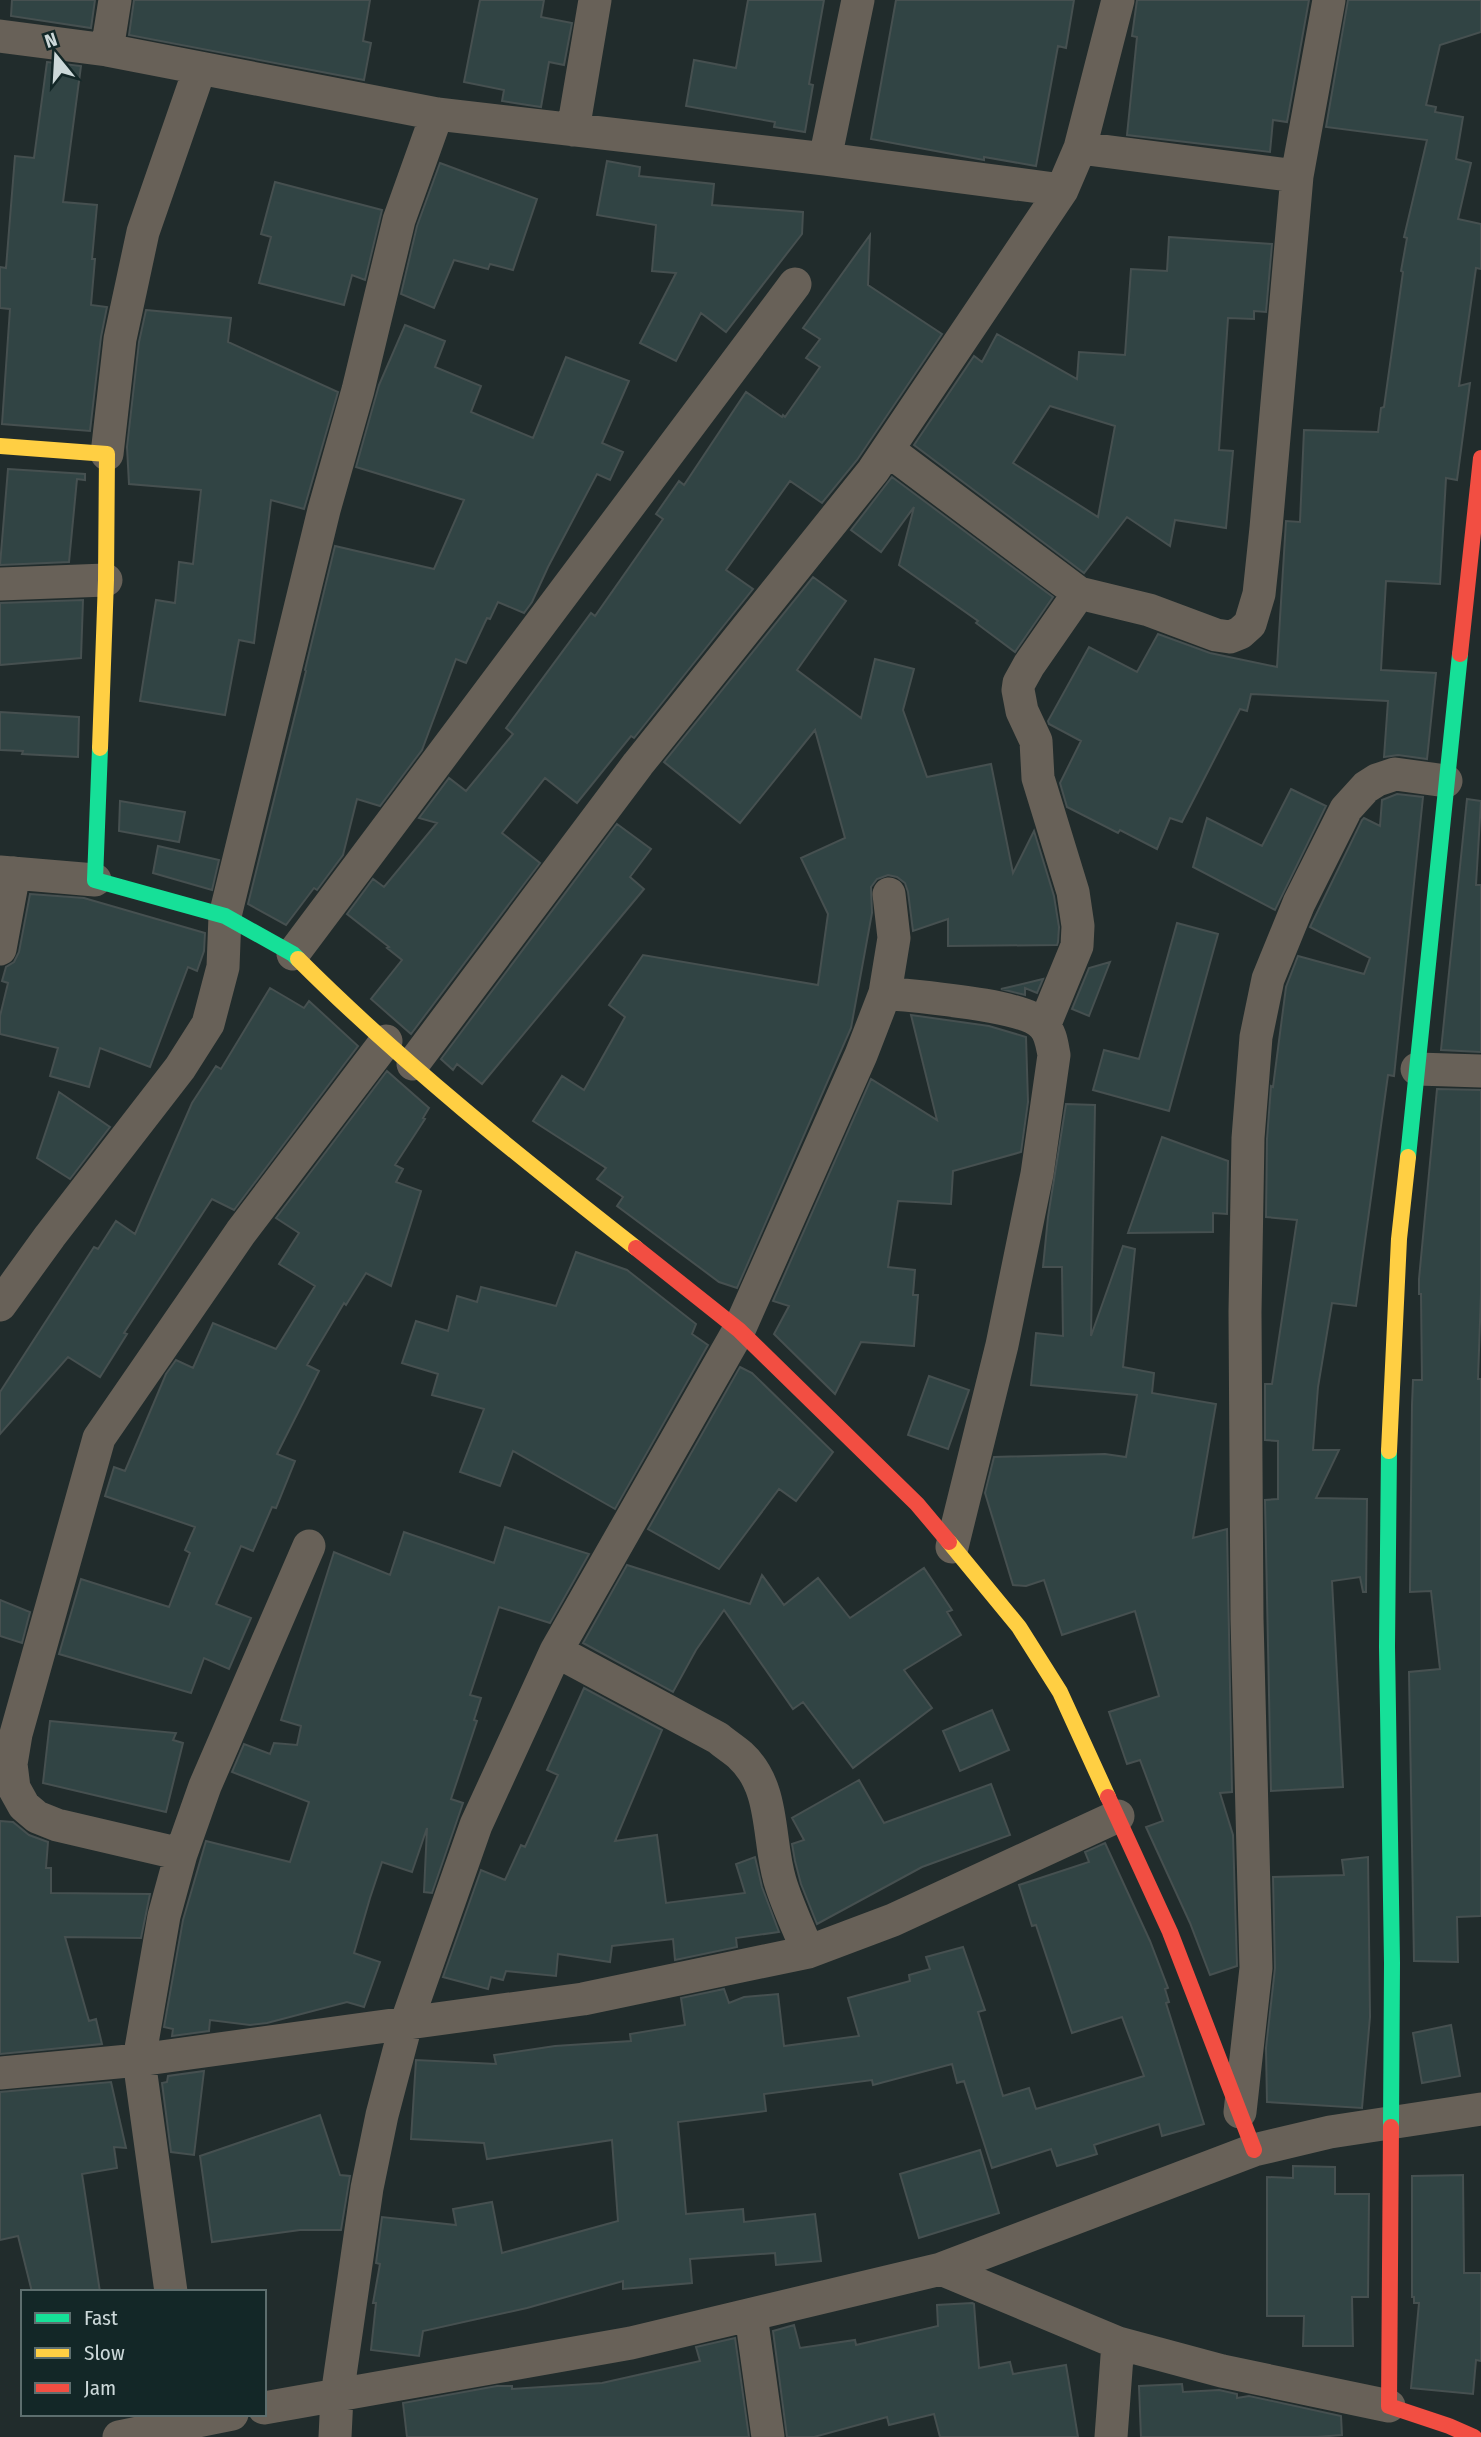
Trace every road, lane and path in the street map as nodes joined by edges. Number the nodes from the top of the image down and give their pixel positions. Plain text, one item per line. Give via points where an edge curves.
1 (115, 0) edge
2 (595, 0) edge
3 (859, 0) edge
4 (1118, 0) edge
5 (1329, 0) edge
6 (0, 36) edge
7 (107, 50) junction
8 (200, 68) junction
9 (437, 114) junction
10 (573, 130) junction
11 (1080, 148) junction
12 (825, 159) junction
13 (1297, 176) junction
14 (1062, 190) junction
15 (795, 284) dead end
16 (0, 446) edge
17 (888, 450) junction
18 (107, 454) junction
19 (1481, 458) edge
20 (106, 580) junction
21 (0, 584) edge
22 (1079, 593) junction
23 (1471, 655) edge
24 (1446, 781) junction
25 (7, 872) edge
26 (95, 880) junction
27 (889, 894) dead end
28 (225, 916) junction
29 (0, 948) edge
30 (293, 954) junction
31 (885, 993) junction
32 (1044, 1026) junction
33 (386, 1041) junction
34 (413, 1064) junction
35 (1417, 1069) junction
36 (1481, 1071) edge
37 (0, 1305) edge
38 (739, 1330) junction
39 (309, 1546) dead end
40 (952, 1547) junction
41 (556, 1651) junction
42 (1118, 1816) junction
43 (181, 1854) junction
44 (808, 1952) junction
45 (406, 2024) junction
46 (139, 2060) junction
47 (0, 2073) edge
48 (1481, 2109) edge
49 (1240, 2112) junction
50 (1392, 2121) junction
51 (1254, 2150) junction
52 (941, 2269) junction
53 (171, 2290) edge
54 (751, 2315) junction
55 (1118, 2343) junction
56 (337, 2396) junction
57 (1389, 2406) junction
58 (266, 2409) edge
59 (223, 2416) edge
60 (189, 2424) edge
61 (1456, 2433) edge
62 (120, 2437) edge
63 (335, 2437) edge
64 (768, 2437) edge
65 (1111, 2437) edge

1 - 7 street
2 - 10 street
3 - 12 street
4 - 11 street
5 - 13 street
6 - 7 street
7 - 8 street
8 - 9 street
8 - 18 street via 142,232 120,340
9 - 10 street
9 - 28 street via 399,220
10 - 12 street
11 - 13 street
11 - 14 street
12 - 14 street
13 - 22 street via 1266,528 1259,594 1250,624 1240,633 1216,635 1149,610
14 - 17 street
15 - 30 street
16 - 18 street
17 - 22 street
17 - 34 street via 638,764
18 - 20 street
19 - 23 street
20 - 21 street
20 - 26 street
22 - 32 street via 1018,690 1036,741 1038,778 1073,892 1078,926 1076,946
23 - 24 street
24 - 35 street
24 - 49 street via 1395,774 1366,787 1346,809 1299,902 1268,979 1256,1037 1248,1138 1245,1312 1256,1968
25 - 26 street
25 - 29 street
26 - 28 street
27 - 31 street via 894,938
28 - 30 street
28 - 37 street via 223,967 208,1024 180,1068
30 - 33 street
31 - 32 street via 990,1007 1030,1016
31 - 38 street
32 - 40 street via 1054,1055 1037,1174 1002,1345
33 - 34 street
33 - 43 street via 241,1232 99,1438 16,1734 11,1764 14,1788 37,1817
34 - 38 street via 548,1179
35 - 36 street
35 - 50 street via 1399,1239 1390,1404 1387,1647
38 - 40 street via 917,1504
38 - 41 street
39 - 43 street via 205,1786
40 - 42 street via 1019,1627 1060,1692
41 - 44 street via 718,1738 753,1770 766,1801 780,1881
41 - 45 street via 476,1825
42 - 44 street via 904,1915
42 - 49 street via 1170,1932
43 - 46 street via 164,1916
44 - 45 street via 583,1999
45 - 46 street
45 - 56 street via 367,2188
46 - 47 street
46 - 53 street
48 - 50 street
49 - 51 street
50 - 51 street
50 - 57 street
51 - 52 street
52 - 54 street
52 - 55 street
54 - 56 street via 631,2343
54 - 64 street
55 - 57 street via 1222,2371
55 - 65 street
56 - 58 street
56 - 63 street
57 - 61 street
59 - 60 street
60 - 62 street

